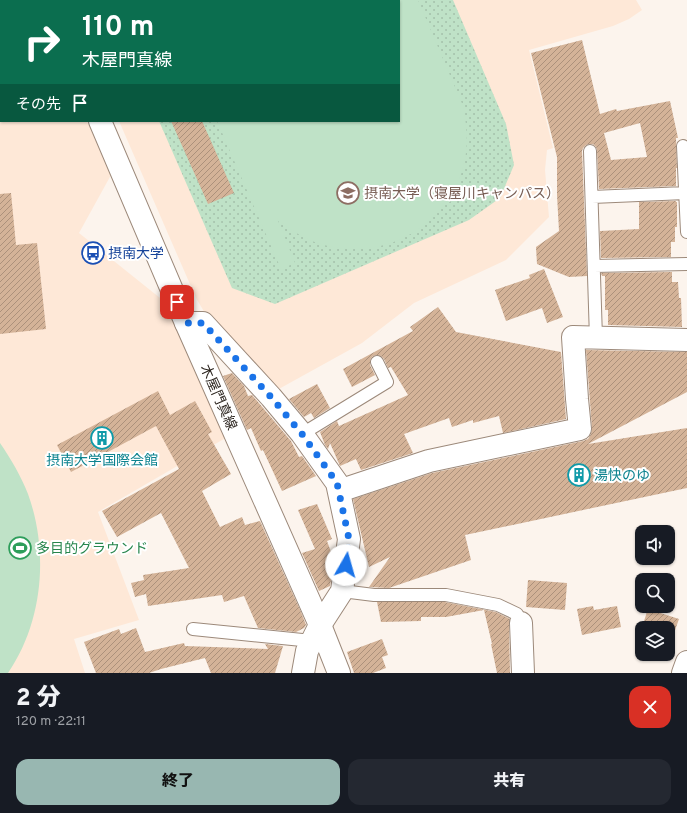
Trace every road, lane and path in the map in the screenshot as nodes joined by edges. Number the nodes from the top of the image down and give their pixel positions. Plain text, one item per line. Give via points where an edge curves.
1 (100, 122) edge
2 (683, 146) dead end
3 (590, 151) dead end
4 (685, 193) junction
5 (592, 198) junction
6 (687, 232) edge
7 (687, 264) edge
8 (594, 266) junction
9 (186, 323) junction
10 (596, 338) junction
11 (687, 340) edge
12 (377, 362) dead end
13 (305, 432) junction
14 (344, 490) junction
15 (342, 591) junction
16 (522, 623) joint
17 (193, 629) dead end
18 (316, 633) junction
19 (687, 662) edge
20 (303, 673) edge
21 (339, 673) edge
22 (523, 673) edge
23 (683, 673) edge

1 - 9 street, 木屋門真線
2 - 4 lane
3 - 5 lane
4 - 5 lane
4 - 6 lane
5 - 8 lane
7 - 8 lane
8 - 10 lane
9 - 13 street via 203,323
9 - 18 street, 木屋門真線
10 - 11 street
10 - 14 street via 573,337 580,429 429,461
12 - 13 lane via 387,382
13 - 14 street
14 - 15 street via 349,539
15 - 16 lane via 374,596 446,595 498,605 517,614
15 - 18 street
16 - 22 street
17 - 18 lane
18 - 20 street via 306,651
18 - 21 street, 木屋門真線
19 - 23 street

